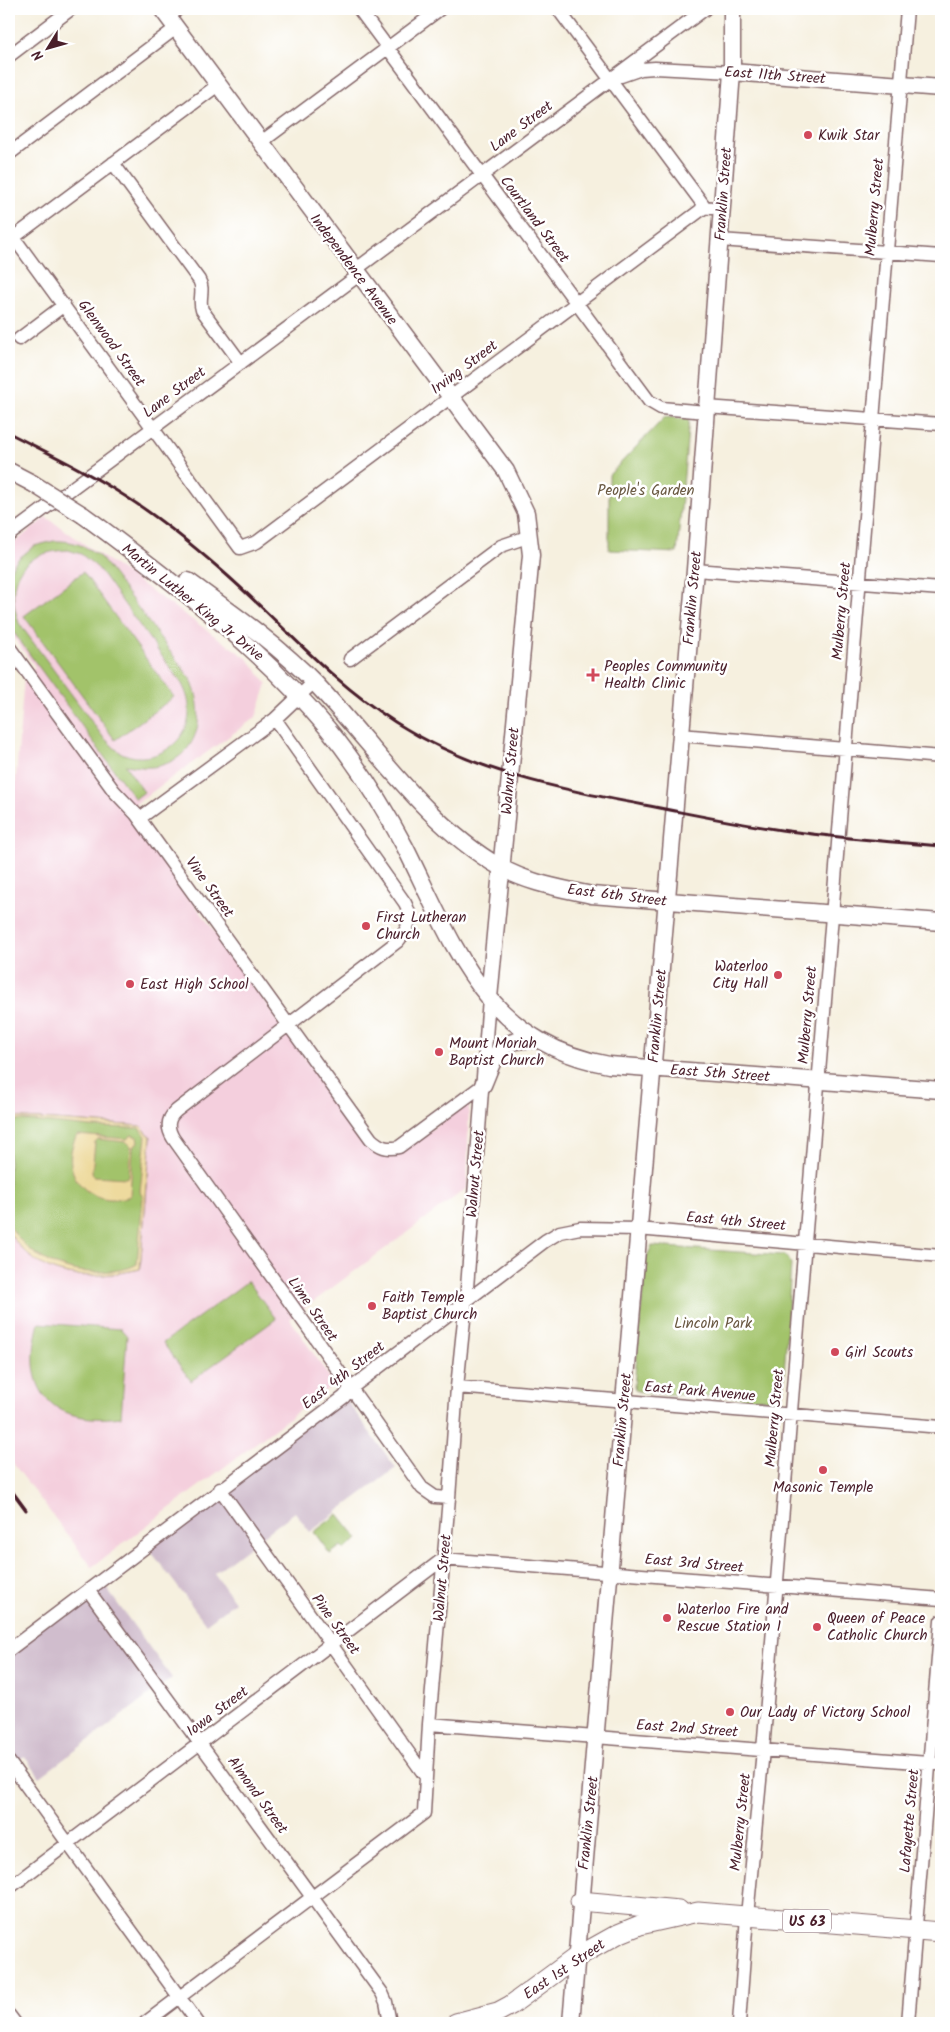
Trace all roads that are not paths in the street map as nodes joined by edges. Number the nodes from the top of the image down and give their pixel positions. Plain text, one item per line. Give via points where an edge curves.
1 (71, 9) edge
2 (359, 9) edge
3 (440, 9) edge
4 (558, 9) edge
5 (705, 9) edge
6 (732, 9) edge
7 (908, 9) edge
8 (171, 16) edge
9 (388, 48) junction
10 (9, 56) edge
11 (732, 72) junction
12 (610, 79) junction
13 (218, 85) junction
14 (900, 85) junction
15 (941, 88) edge
16 (260, 143) junction
17 (9, 154) edge
18 (113, 163) junction
19 (482, 176) junction
20 (705, 207) junction
21 (722, 208) junction
22 (11, 234) edge
23 (720, 240) junction
24 (886, 252) junction
25 (941, 256) edge
26 (357, 272) junction
27 (576, 303) junction
28 (64, 305) junction
29 (19, 338) dead end
30 (241, 363) junction
31 (450, 398) junction
32 (706, 409) junction
33 (873, 419) junction
34 (941, 424) edge
35 (154, 428) junction
36 (9, 471) edge
37 (107, 532) junction
38 (9, 535) edge
39 (530, 536) junction
40 (240, 548) joint
41 (695, 570) junction
42 (859, 582) junction
43 (941, 589) edge
44 (9, 647) edge
45 (350, 660) dead end
46 (314, 682) junction
47 (301, 696) junction
48 (275, 718) junction
49 (680, 735) junction
50 (846, 749) junction
51 (941, 757) edge
52 (140, 818) junction
53 (502, 868) junction
54 (667, 901) junction
55 (832, 914) junction
56 (941, 922) edge
57 (489, 998) junction
58 (289, 1024) junction
59 (539, 1040) junction
60 (653, 1068) junction
61 (818, 1081) junction
62 (483, 1085) junction
63 (941, 1090) edge
64 (638, 1229) junction
65 (805, 1244) junction
66 (941, 1256) edge
67 (466, 1301) junction
68 (457, 1387) junction
69 (350, 1389) junction
70 (624, 1400) junction
71 (790, 1414) junction
72 (941, 1427) edge
73 (220, 1489) junction
74 (450, 1498) junction
75 (443, 1559) junction
76 (610, 1572) junction
77 (776, 1586) junction
78 (88, 1590) junction
79 (941, 1599) edge
80 (941, 1620) edge
81 (332, 1645) junction
82 (9, 1650) edge
83 (429, 1724) junction
84 (596, 1737) junction
85 (200, 1744) junction
86 (763, 1750) junction
87 (9, 1762) edge
88 (935, 1764) edge
89 (426, 1777) junction
90 (68, 1844) junction
91 (9, 1888) edge
92 (312, 1897) junction
93 (580, 1901) junction
94 (698, 1912) junction
95 (747, 1916) junction
96 (916, 1930) junction
97 (941, 1932) edge
98 (575, 1958) junction
99 (180, 1997) junction
100 (9, 2015) edge
101 (15, 2023) edge
102 (145, 2023) edge
103 (198, 2023) edge
104 (390, 2023) edge
105 (456, 2023) edge
106 (571, 2023) edge
107 (740, 2023) edge
108 (908, 2023) edge

1 - 10 street
2 - 9 street, Courtland Street
3 - 9 street
4 - 12 street
5 - 12 street, Lane Street
6 - 11 main road, Franklin Street
7 - 14 street, Mulberry Street
8 - 13 main road, Independence Avenue
8 - 17 street
9 - 16 street
9 - 19 street, Courtland Street
11 - 12 street, East 11th Street via 655,68
11 - 14 main road, East 11th Street
11 - 21 main road, Franklin Street
12 - 19 street, Lane Street
12 - 20 street
13 - 16 main road, Independence Avenue
13 - 18 street
14 - 15 main road, East 11th Street
14 - 24 street, Mulberry Street
16 - 26 main road, Independence Avenue
18 - 22 street
18 - 30 street via 199,280 202,310
19 - 26 street, Lane Street
19 - 27 street, Courtland Street
20 - 21 street
20 - 27 street, Irving Street
21 - 23 main road, Franklin Street
22 - 28 street, Glenwood Street
23 - 24 street
23 - 32 main road, Franklin Street
24 - 25 street
24 - 33 street, Mulberry Street
26 - 30 street, Lane Street
26 - 31 main road, Independence Avenue
27 - 31 street, Irving Street
27 - 32 street, Courtland Street via 655,406
28 - 29 street
28 - 35 street, Glenwood Street
30 - 35 street, Lane Street
31 - 39 main road, Independence Avenue via 506,472 526,512
31 - 40 street, Irving Street via 256,542
32 - 33 street, Courtland Street
32 - 41 main road, Franklin Street
33 - 34 street, Courtland Street
33 - 42 street, Mulberry Street
35 - 38 street, Lane Street
35 - 40 street, Glenwood Street
36 - 37 main road, Martin Luther King Jr Drive, bridge
37 - 46 main road, Martin Luther King Jr Drive via 163,564 243,621
37 - 47 main road, Martin Luther King Jr Drive via 234,631
39 - 45 street via 501,546
39 - 53 main road, Walnut Street via 531,555
41 - 42 street
41 - 49 main road, Franklin Street
42 - 43 street
42 - 50 street, Mulberry Street
44 - 52 street, Vine Street via 114,790
46 - 47 street
46 - 53 main road, East 6th Street via 438,820 465,844
47 - 48 street
47 - 57 main road, Martin Luther King Jr Drive via 371,788 455,949
48 - 52 street
48 - 58 street via 409,910 409,925 398,941
49 - 50 street
49 - 54 main road, Franklin Street
50 - 51 street
50 - 55 street, Mulberry Street
52 - 58 street, Vine Street
53 - 54 main road, East 6th Street via 542,884 591,895
53 - 57 main road, Walnut Street
54 - 55 main road, East 6th Street
54 - 60 main road, Franklin Street
55 - 56 main road, East 6th Street
55 - 61 street, Mulberry Street
57 - 59 main road, East 5th Street via 518,1027
57 - 62 street, Walnut Street
58 - 62 street, Vine Street via 371,1139 383,1148 399,1147
58 - 69 street, Lime Street via 176,1110 168,1127 171,1136
59 - 60 main road, East 5th Street via 592,1062
59 - 62 main road via 521,1039 501,1048
60 - 61 main road, East 5th Street
60 - 64 main road, Franklin Street
61 - 63 main road, East 5th Street
61 - 65 street, Mulberry Street
62 - 67 street, Walnut Street
64 - 65 street, East 4th Street
64 - 67 street, East 4th Street via 580,1228 560,1232
64 - 70 main road, Franklin Street
65 - 66 street, East 4th Street
65 - 71 street, Mulberry Street
67 - 68 street, Walnut Street
67 - 69 street, East 4th Street
68 - 70 street, East Park Avenue
68 - 74 street, Walnut Street
69 - 73 street, East 4th Street via 344,1397
69 - 74 street, Lime Street via 422,1488 435,1496
70 - 71 street, East Park Avenue
70 - 76 main road, Franklin Street
71 - 72 street, East Park Avenue
71 - 77 street, Mulberry Street
73 - 78 street, East 4th Street
73 - 81 street, Pine Street
74 - 75 street, Walnut Street
75 - 76 street, East 3rd Street
75 - 81 street, Iowa Street
75 - 83 street, Walnut Street
76 - 77 street, East 3rd Street
76 - 84 main road, Franklin Street
77 - 79 street, East 3rd Street
77 - 86 street, Mulberry Street
78 - 82 street, East 4th Street
78 - 85 street, Almond Street
80 - 88 street, Lafayette Street
81 - 85 street, Iowa Street
81 - 89 street, Pine Street
83 - 84 street, East 2nd Street
83 - 89 street, Walnut Street
84 - 86 street, East 2nd Street
84 - 93 main road, Franklin Street
85 - 90 street, Iowa Street
85 - 92 street, Almond Street
86 - 88 street, East 2nd Street
86 - 95 street, Mulberry Street
87 - 90 street
88 - 96 street, Lafayette Street
89 - 92 street, Walnut Street via 424,1813
90 - 91 street, Iowa Street
90 - 99 street
92 - 99 street
92 - 104 street, Almond Street via 382,1993
93 - 94 highway
93 - 98 main road, Franklin Street
94 - 95 highway, East 1st Street / US 63
94 - 98 highway, East 1st Street / US 63 via 640,1925
95 - 96 highway, East 1st Street / US 63
95 - 107 street, Mulberry Street
96 - 97 highway, East 1st Street / US 63
96 - 108 street, Lafayette Street
98 - 105 highway, East 1st Street / US 63 via 511,2005 484,2017
98 - 106 main road, Franklin Street
99 - 102 street
99 - 103 street
100 - 101 street

